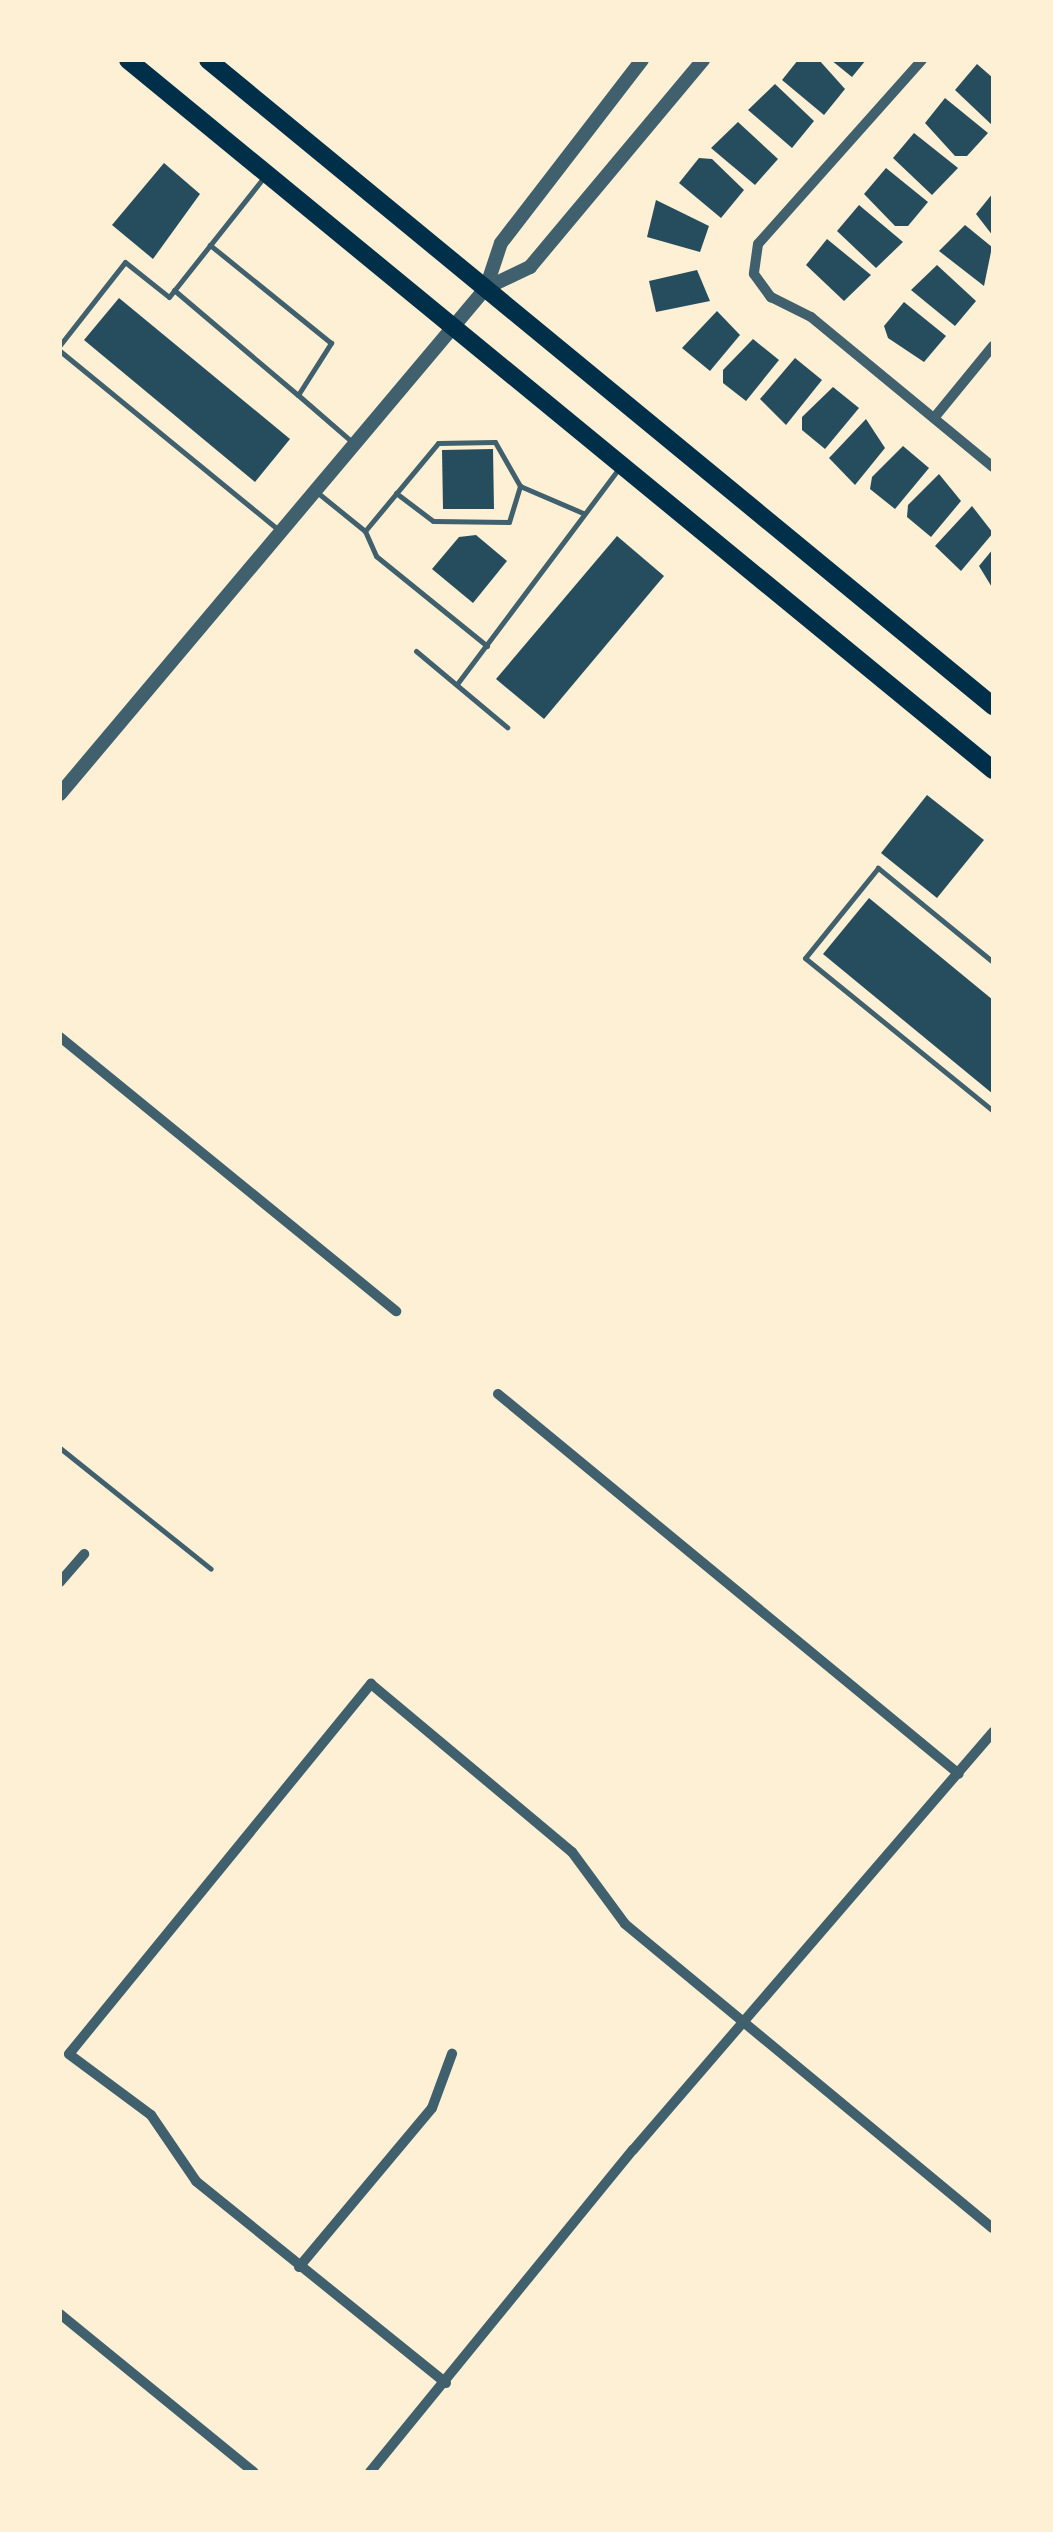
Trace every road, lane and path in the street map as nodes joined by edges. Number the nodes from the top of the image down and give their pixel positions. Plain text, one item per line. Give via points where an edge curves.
1 (128, 60) edge
2 (208, 60) edge
3 (642, 60) edge
4 (703, 60) edge
5 (922, 60) edge
6 (266, 174) junction
7 (210, 245) junction
8 (486, 288) junction
9 (174, 290) junction
10 (454, 328) junction
11 (993, 346) edge
12 (60, 348) edge
13 (298, 394) junction
14 (934, 418) junction
15 (356, 446) junction
16 (621, 465) junction
17 (993, 467) edge
18 (520, 486) junction
19 (317, 492) junction
20 (396, 493) junction
21 (583, 514) junction
22 (365, 532) junction
23 (283, 533) junction
24 (487, 646) junction
25 (416, 650) dead end
26 (457, 684) junction
27 (993, 706) edge
28 (507, 726) dead end
29 (993, 770) edge
30 (60, 794) edge
31 (993, 962) edge
32 (60, 1037) edge
33 (993, 1111) edge
34 (396, 1311) dead end
35 (498, 1394) dead end
36 (60, 1448) edge
37 (84, 1554) dead end
38 (211, 1568) dead end
39 (60, 1582) edge
40 (993, 1732) edge
41 (958, 1774) junction
42 (746, 2025) junction
43 (452, 2054) dead end
44 (993, 2228) edge
45 (299, 2267) junction
46 (60, 2314) edge
47 (446, 2383) junction
48 (254, 2472) edge
49 (370, 2472) edge

1 - 6 main road
2 - 8 main road
3 - 8 street via 501,243
4 - 8 street via 530,267
5 - 14 street via 758,244 754,274 771,297 811,318
6 - 7 lane
6 - 10 main road
7 - 9 lane
7 - 13 lane via 331,343
8 - 10 street
8 - 27 main road
9 - 12 lane via 170,297 126,262
9 - 13 lane
10 - 15 street
10 - 16 main road
11 - 14 street
12 - 23 lane
13 - 15 lane
14 - 17 street
15 - 19 street
16 - 21 lane
16 - 29 main road
18 - 20 lane via 509,522 433,522
18 - 20 lane via 495,442 438,444
18 - 21 lane
19 - 22 lane
19 - 23 street
20 - 22 lane
21 - 24 lane via 562,556
22 - 24 lane via 376,556
23 - 30 street
24 - 26 lane
25 - 26 lane
26 - 28 lane
31 - 33 lane via 878,868 805,958
32 - 34 street
35 - 41 street
36 - 38 lane
37 - 39 street
40 - 41 street
41 - 42 street
42 - 44 street
42 - 45 street via 625,1924 572,1852 372,1684 69,2054 151,2115 196,2181
42 - 47 street via 632,2150
43 - 45 street via 432,2108
45 - 47 street
46 - 48 street
47 - 49 street

